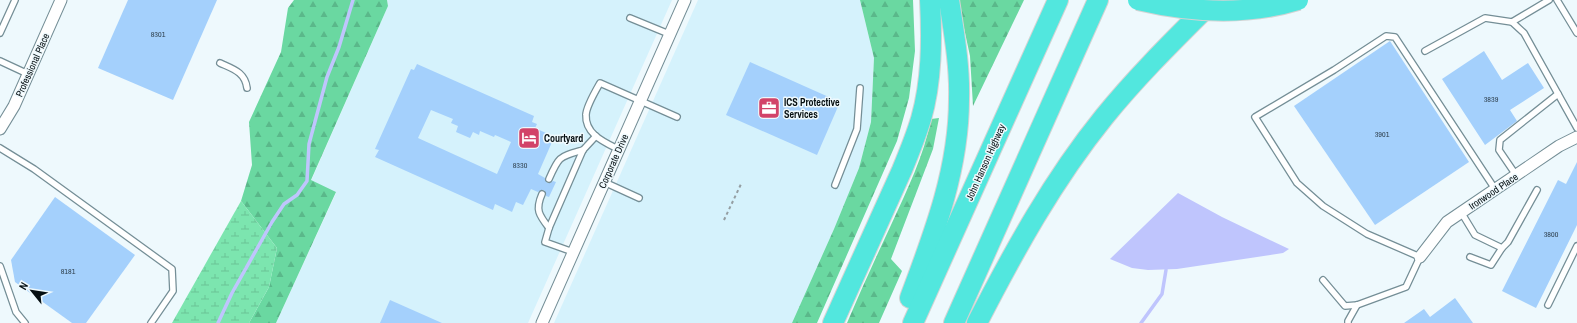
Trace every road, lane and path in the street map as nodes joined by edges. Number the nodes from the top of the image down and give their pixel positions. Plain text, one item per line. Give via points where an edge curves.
1 (15, 0) edge
2 (61, 0) edge
3 (685, 0) edge
4 (930, 0) edge
5 (949, 0) edge
6 (1058, 0) edge
7 (1098, 0) edge
8 (1138, 0) edge
9 (1214, 0) edge
10 (1224, 0) edge
11 (1298, 0) edge
12 (1549, 0) edge
13 (1557, 0) edge
14 (630, 18) dead end
15 (1512, 22) junction
16 (0, 33) edge
17 (1577, 33) edge
18 (670, 34) junction
19 (1425, 51) dead end
20 (1159, 54) junction
21 (0, 61) edge
22 (220, 63) dead end
23 (29, 74) junction
24 (247, 88) dead end
25 (860, 88) dead end
26 (1558, 94) junction
27 (639, 101) junction
28 (676, 117) dead end
29 (1577, 128) edge
30 (0, 129) edge
31 (596, 136) junction
32 (1577, 137) edge
33 (0, 148) edge
34 (618, 149) junction
35 (583, 150) junction
36 (1516, 175) junction
37 (549, 179) dead end
38 (604, 182) junction
39 (742, 182) dead end
40 (835, 185) dead end
41 (1495, 189) junction
42 (1537, 190) dead end
43 (542, 194) dead end
44 (639, 198) dead end
45 (1462, 212) junction
46 (724, 220) dead end
47 (549, 228) junction
48 (1577, 246) edge
49 (1502, 248) junction
50 (573, 252) junction
51 (1420, 257) junction
52 (1470, 257) dead end
53 (0, 266) edge
54 (1323, 280) dead end
55 (1548, 304) dead end
56 (1357, 305) junction
57 (545, 322) edge
58 (25, 323) edge
59 (151, 323) edge
60 (834, 323) edge
61 (901, 323) edge
62 (912, 323) edge
63 (954, 323) edge
64 (976, 323) edge
65 (1348, 323) edge

1 - 16 lane
2 - 23 street, Professional Place
3 - 18 street, Corporate Drive
4 - 60 highway via 932,29 928,88 922,118 902,170
5 - 61 highway via 960,99 957,131 943,204
6 - 62 highway, John Hanson Highway
7 - 63 highway
8 - 11 highway, bridge via 1194,10 1257,8
9 - 20 highway
10 - 20 highway
12 - 15 lane
13 - 17 lane
14 - 18 lane
15 - 19 lane via 1485,18
15 - 26 lane via 1524,33
18 - 27 street, Corporate Drive
20 - 64 highway via 1104,118 1061,176 1030,225
21 - 23 lane
22 - 24 lane via 242,74
23 - 30 street, Professional Place
25 - 40 lane via 857,129
26 - 29 lane
26 - 36 lane via 1500,140 1499,150
27 - 28 lane
27 - 31 lane via 600,83 585,114 587,123
27 - 34 street, Corporate Drive
31 - 34 lane
31 - 35 lane
32 - 36 street, Ironwood Place
33 - 59 lane via 34,169 172,269 173,291
34 - 38 street, Corporate Drive
35 - 37 lane via 562,156 556,162
35 - 47 lane
36 - 41 street, Ironwood Place
38 - 44 lane
38 - 50 street, Corporate Drive
39 - 46 path
41 - 45 street, Ironwood Place
41 - 51 lane via 1396,37 1386,36 1254,117 1297,182 1323,206 1367,234
42 - 49 lane via 1508,242
43 - 47 lane via 538,208 540,216
45 - 49 lane via 1475,235
45 - 51 street, Ironwood Place via 1447,222
47 - 50 lane via 545,242
48 - 55 lane
49 - 52 lane via 1491,265
50 - 57 street, Corporate Drive
51 - 56 lane via 1406,287
53 - 58 lane via 16,312
54 - 56 lane via 1345,306
56 - 65 lane

